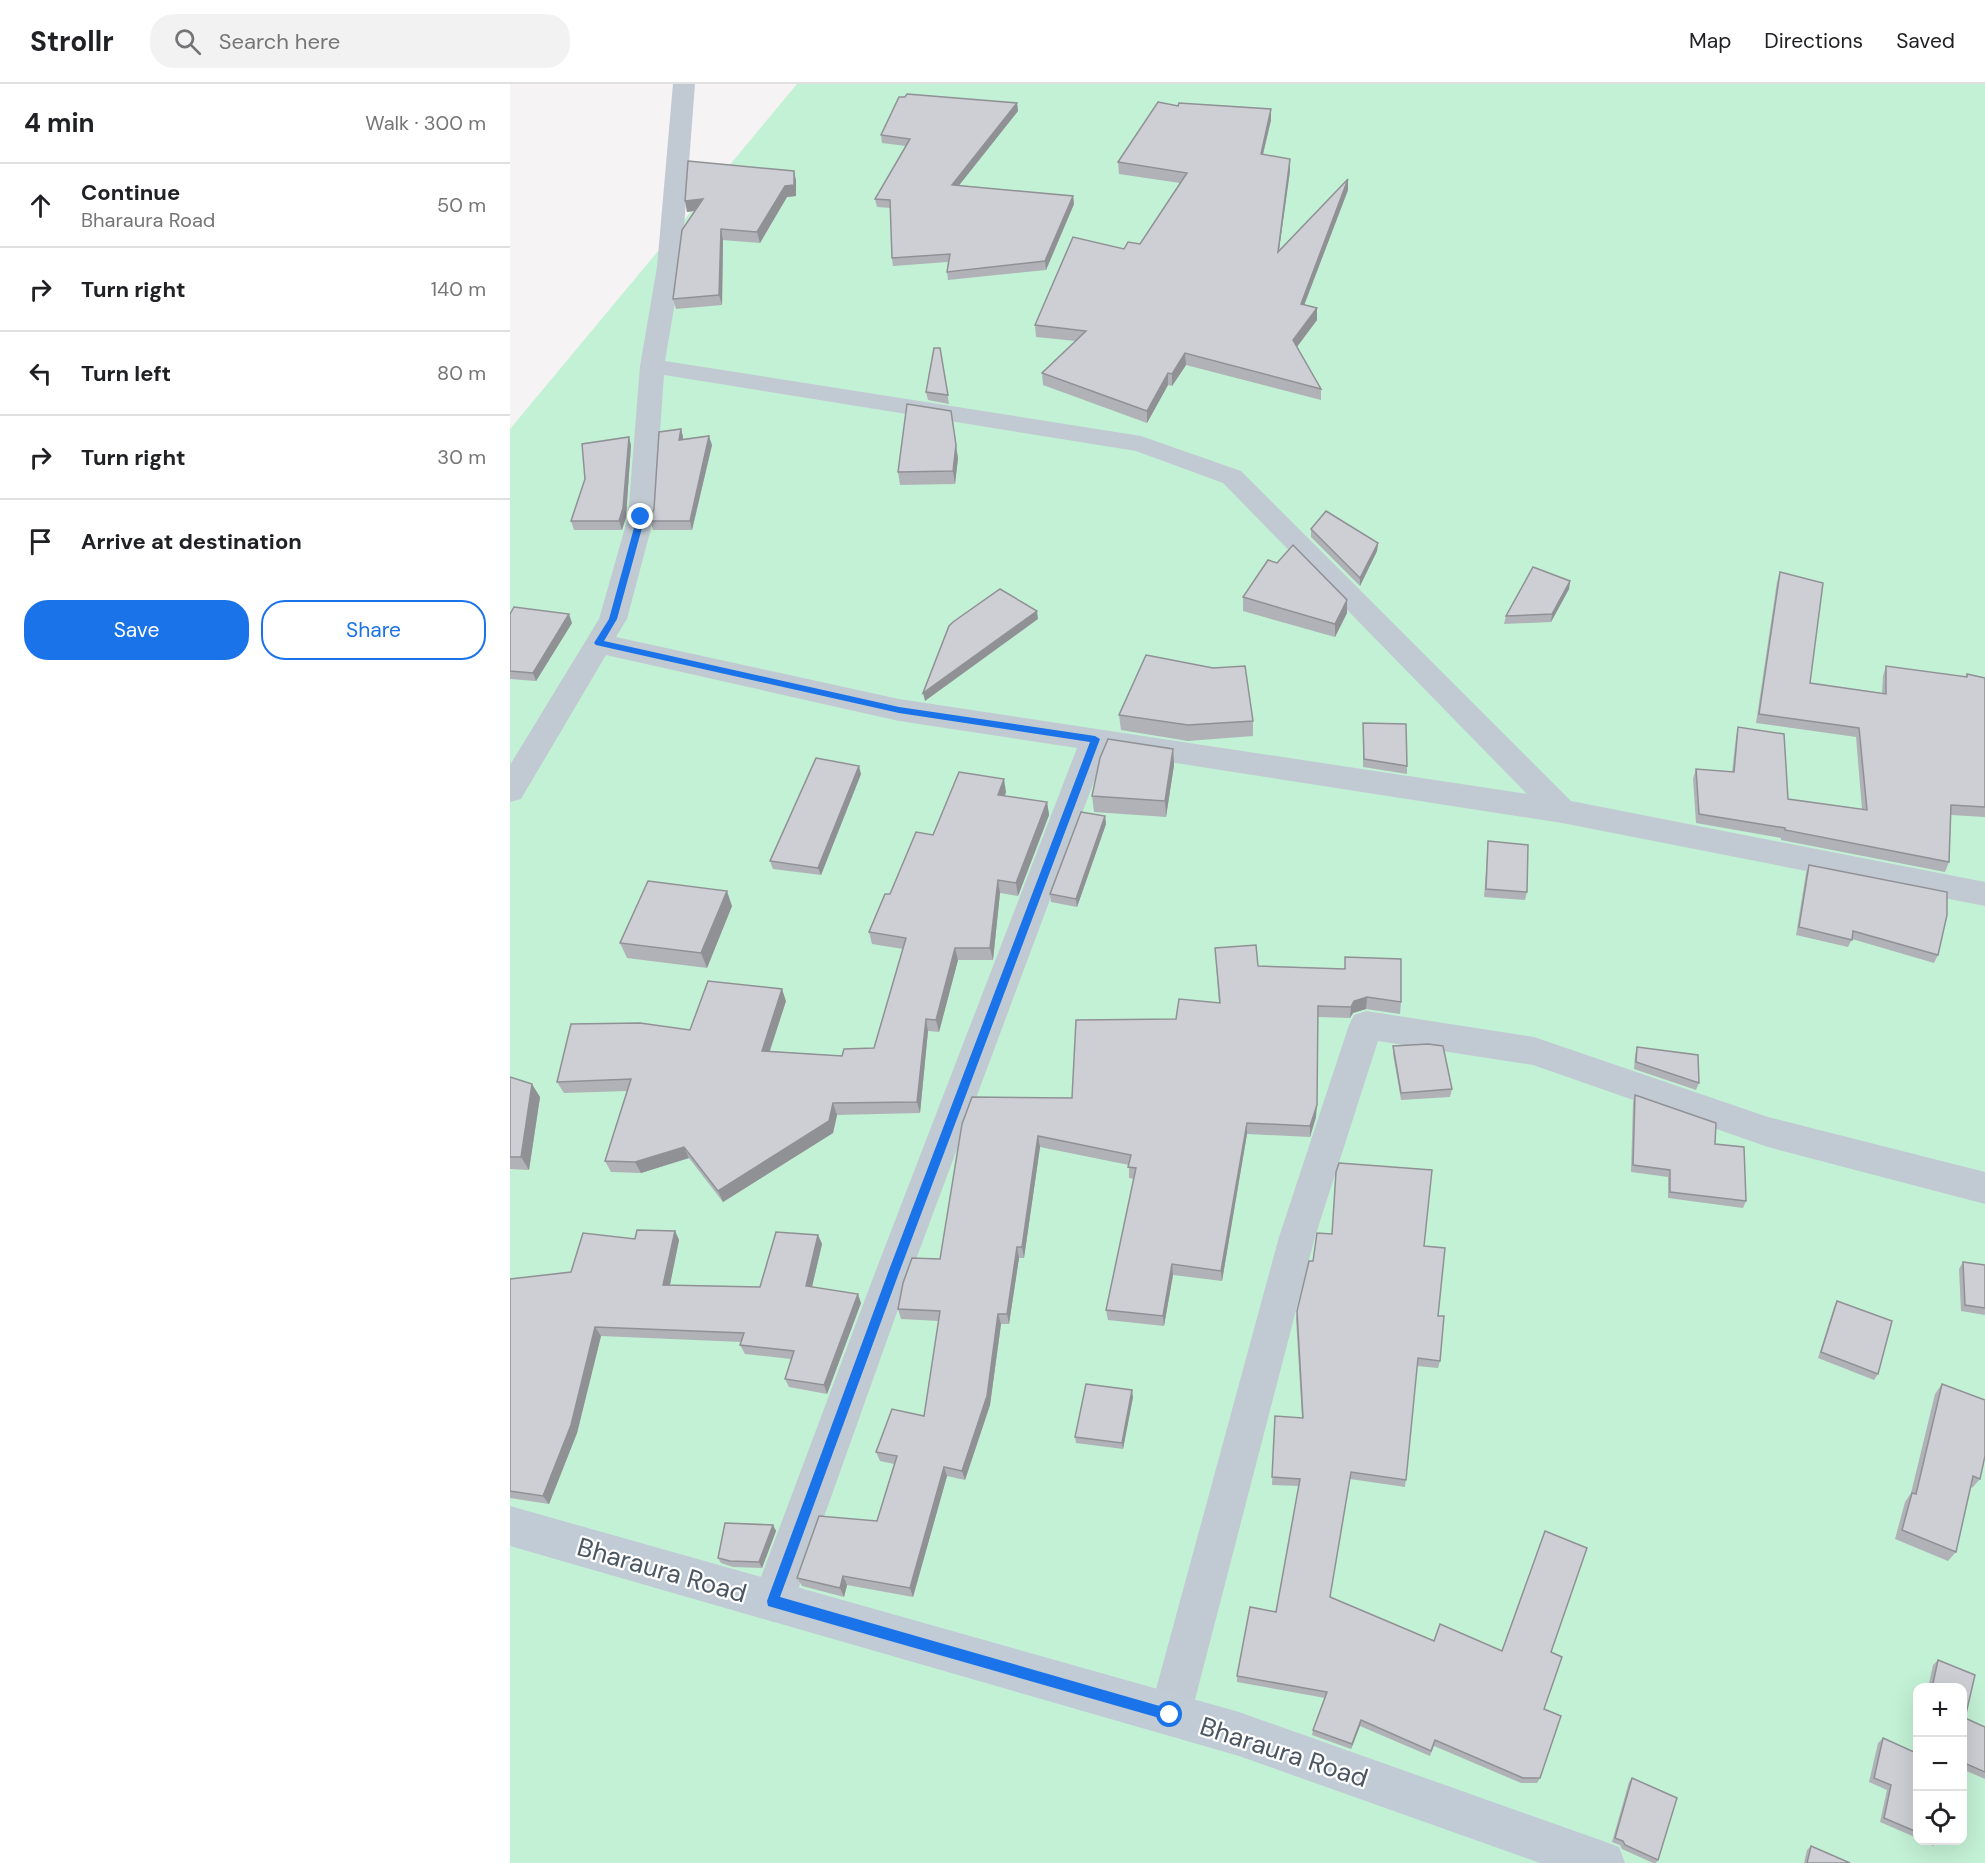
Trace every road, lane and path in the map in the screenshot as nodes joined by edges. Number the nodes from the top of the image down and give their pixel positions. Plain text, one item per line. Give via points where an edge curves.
1 (684, 84) edge
2 (652, 366) junction
3 (598, 643) junction
4 (1095, 739) junction
5 (510, 791) edge
6 (1562, 811) junction
7 (1985, 894) edge
8 (1985, 1188) edge
9 (510, 1526) edge
10 (773, 1601) junction
11 (1170, 1715) junction
12 (1603, 1863) edge

1 - 2 street via 669,267
2 - 3 street via 641,517 613,619
2 - 6 street via 1141,444 1232,477
3 - 4 street via 899,710
3 - 5 street
4 - 6 street
4 - 10 street
6 - 7 street
8 - 11 street via 1768,1132 1534,1051 1366,1025 1297,1237
9 - 10 main road, Bharaura Road
10 - 11 main road, Bharaura Road
11 - 12 main road, Bharaura Road via 1239,1734

